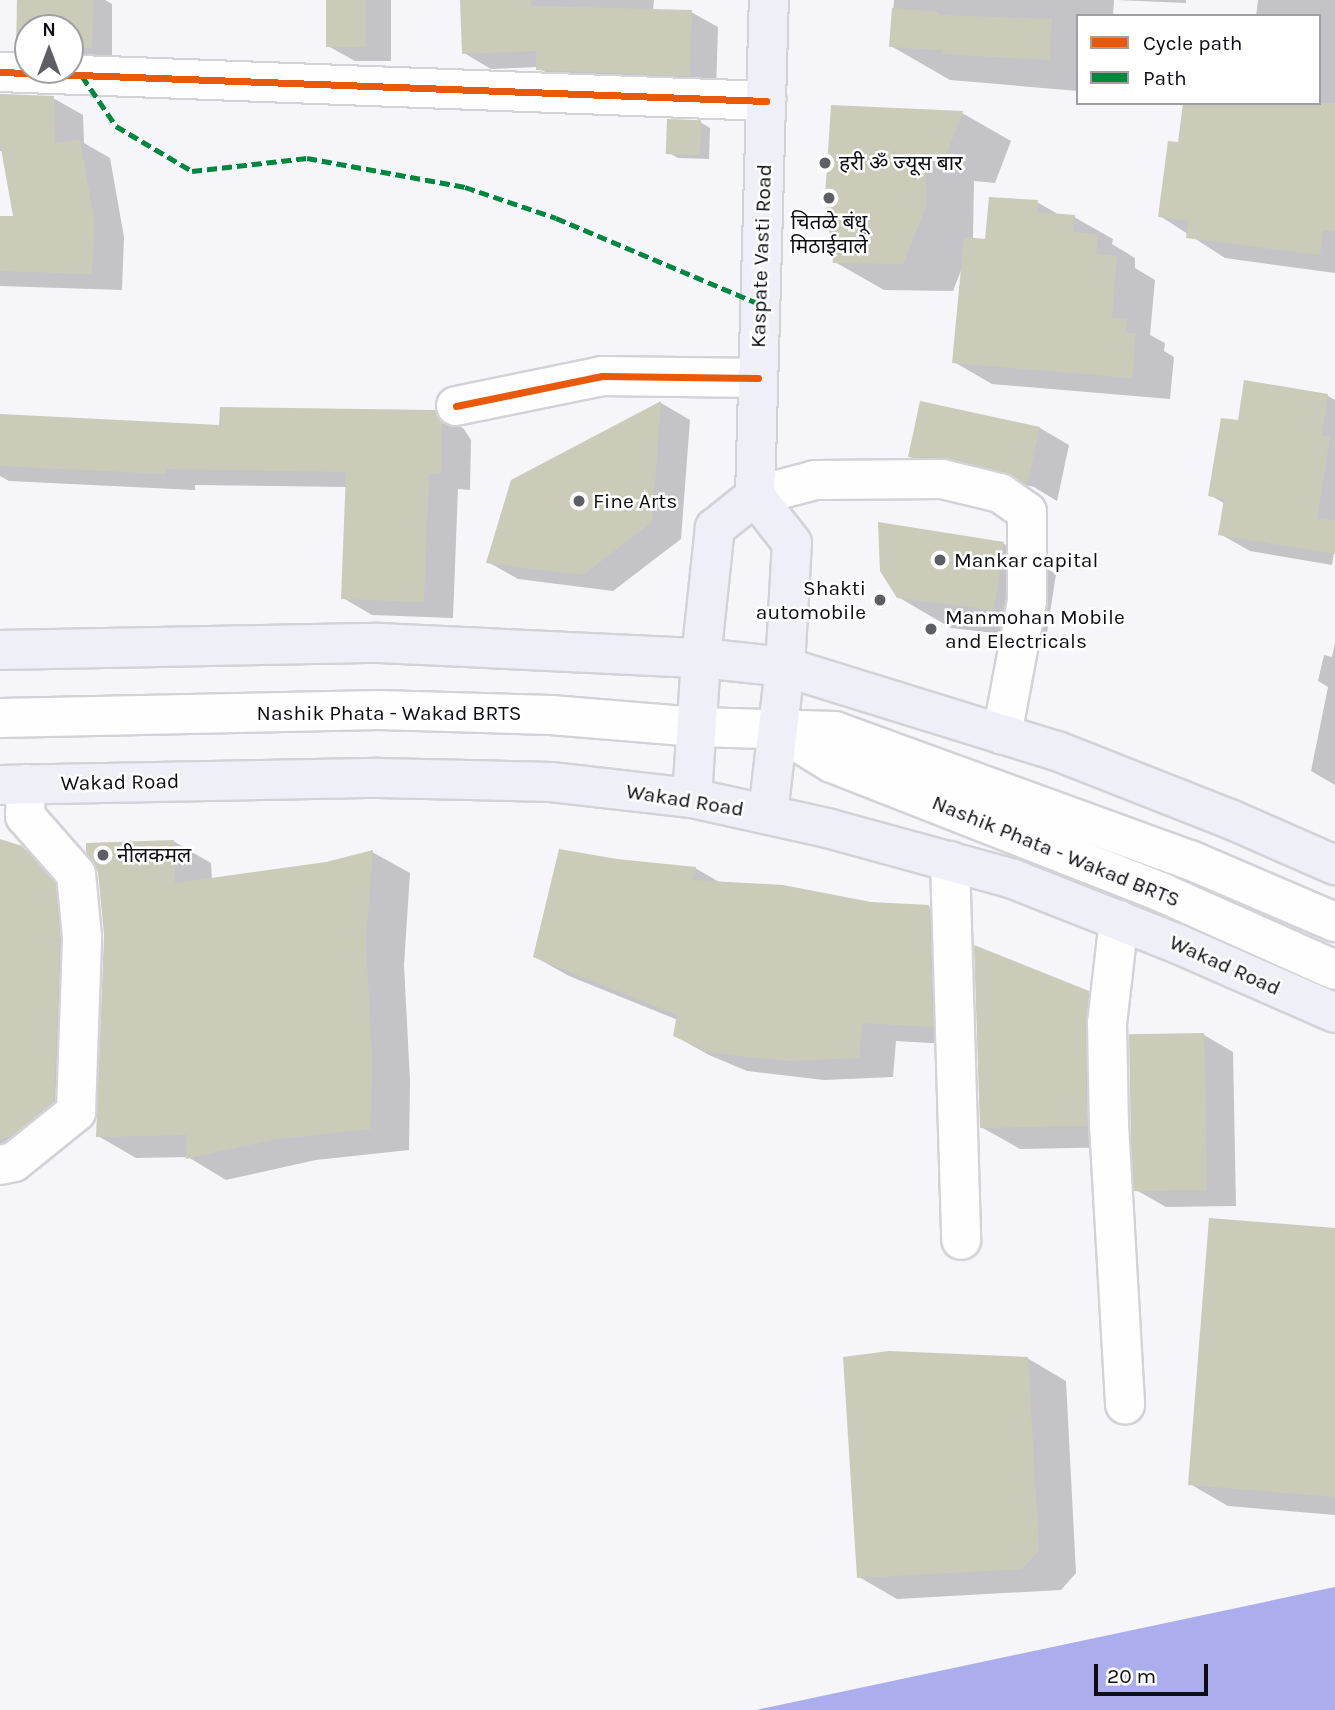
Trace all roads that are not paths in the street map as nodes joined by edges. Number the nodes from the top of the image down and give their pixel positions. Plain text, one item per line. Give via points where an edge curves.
1 (769, 0) edge
2 (0, 72) edge
3 (766, 101) junction
4 (758, 378) junction
5 (456, 406) dead end
6 (755, 496) junction
7 (0, 650) edge
8 (701, 659) junction
9 (785, 667) junction
10 (0, 718) edge
11 (697, 727) junction
12 (778, 730) junction
13 (1002, 735) junction
14 (13, 785) edge
15 (692, 798) junction
16 (768, 814) junction
17 (950, 861) junction
18 (1335, 866) edge
19 (1119, 920) junction
20 (1335, 922) edge
21 (1335, 970) edge
22 (1335, 1013) edge
23 (0, 1165) edge
24 (961, 1240) dead end
25 (1125, 1405) dead end

1 - 3 main road, Kaspate Vasti Road
2 - 3 street
3 - 4 main road, Kaspate Vasti Road
4 - 5 street via 602,376
4 - 6 main road, Kaspate Vasti Road
6 - 8 main road via 715,528
6 - 9 main road via 792,542
6 - 13 street via 815,480 942,479 1000,493 1027,512 1027,601
7 - 8 main road via 379,643
8 - 9 main road
8 - 11 main road
9 - 12 main road
9 - 13 main road
10 - 11 street, Nashik Phata - Wakad BRTS via 379,710 551,715
11 - 12 street, Nashik Phata - Wakad BRTS
11 - 15 main road
12 - 16 main road
12 - 20 street, Nashik Phata - Wakad BRTS via 835,731 1190,860
12 - 21 street, Nashik Phata - Wakad BRTS via 832,762 1163,893
13 - 18 main road via 1133,780
14 - 15 main road, Wakad Road via 379,778 551,782
14 - 23 street via 25,816 76,874 82,937 76,1112 14,1162
15 - 16 main road, Wakad Road
16 - 17 main road, Wakad Road
17 - 19 main road, Wakad Road via 1013,879
17 - 24 street
19 - 22 main road, Wakad Road
19 - 25 street via 1107,1023 1108,1125

